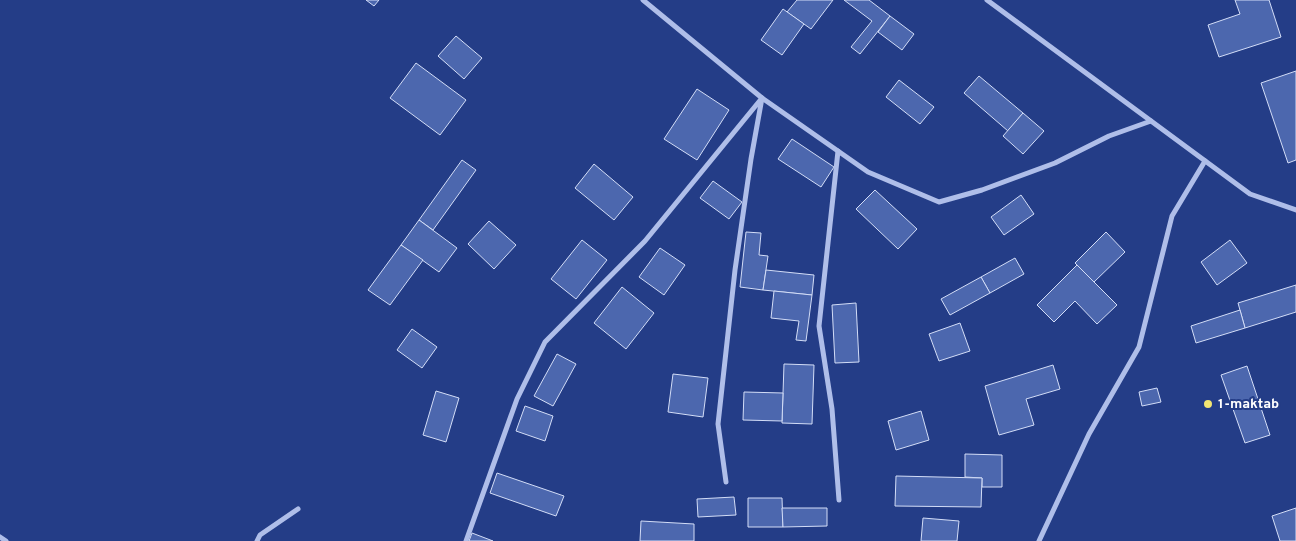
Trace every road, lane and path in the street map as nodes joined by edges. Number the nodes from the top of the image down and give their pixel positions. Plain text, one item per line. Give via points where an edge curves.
1 (643, 0) edge
2 (987, 0) edge
3 (762, 98) junction
4 (1151, 121) junction
5 (838, 151) junction
6 (1205, 161) junction
7 (1296, 210) edge
8 (726, 482) dead end
9 (839, 500) dead end
10 (298, 509) dead end
11 (0, 537) edge
12 (6, 541) edge
13 (257, 541) edge
14 (466, 541) edge
15 (1039, 541) edge

1 - 3 street
2 - 4 street
3 - 5 street
3 - 8 street via 736,270 718,424
3 - 14 street via 645,241 545,342 517,399
4 - 5 street via 1109,136 1055,163 939,202 868,172
4 - 6 street
5 - 9 street via 819,326 832,409
6 - 7 street via 1250,194
6 - 15 street via 1172,216 1139,346 1089,434
10 - 13 street via 260,535
11 - 12 street

